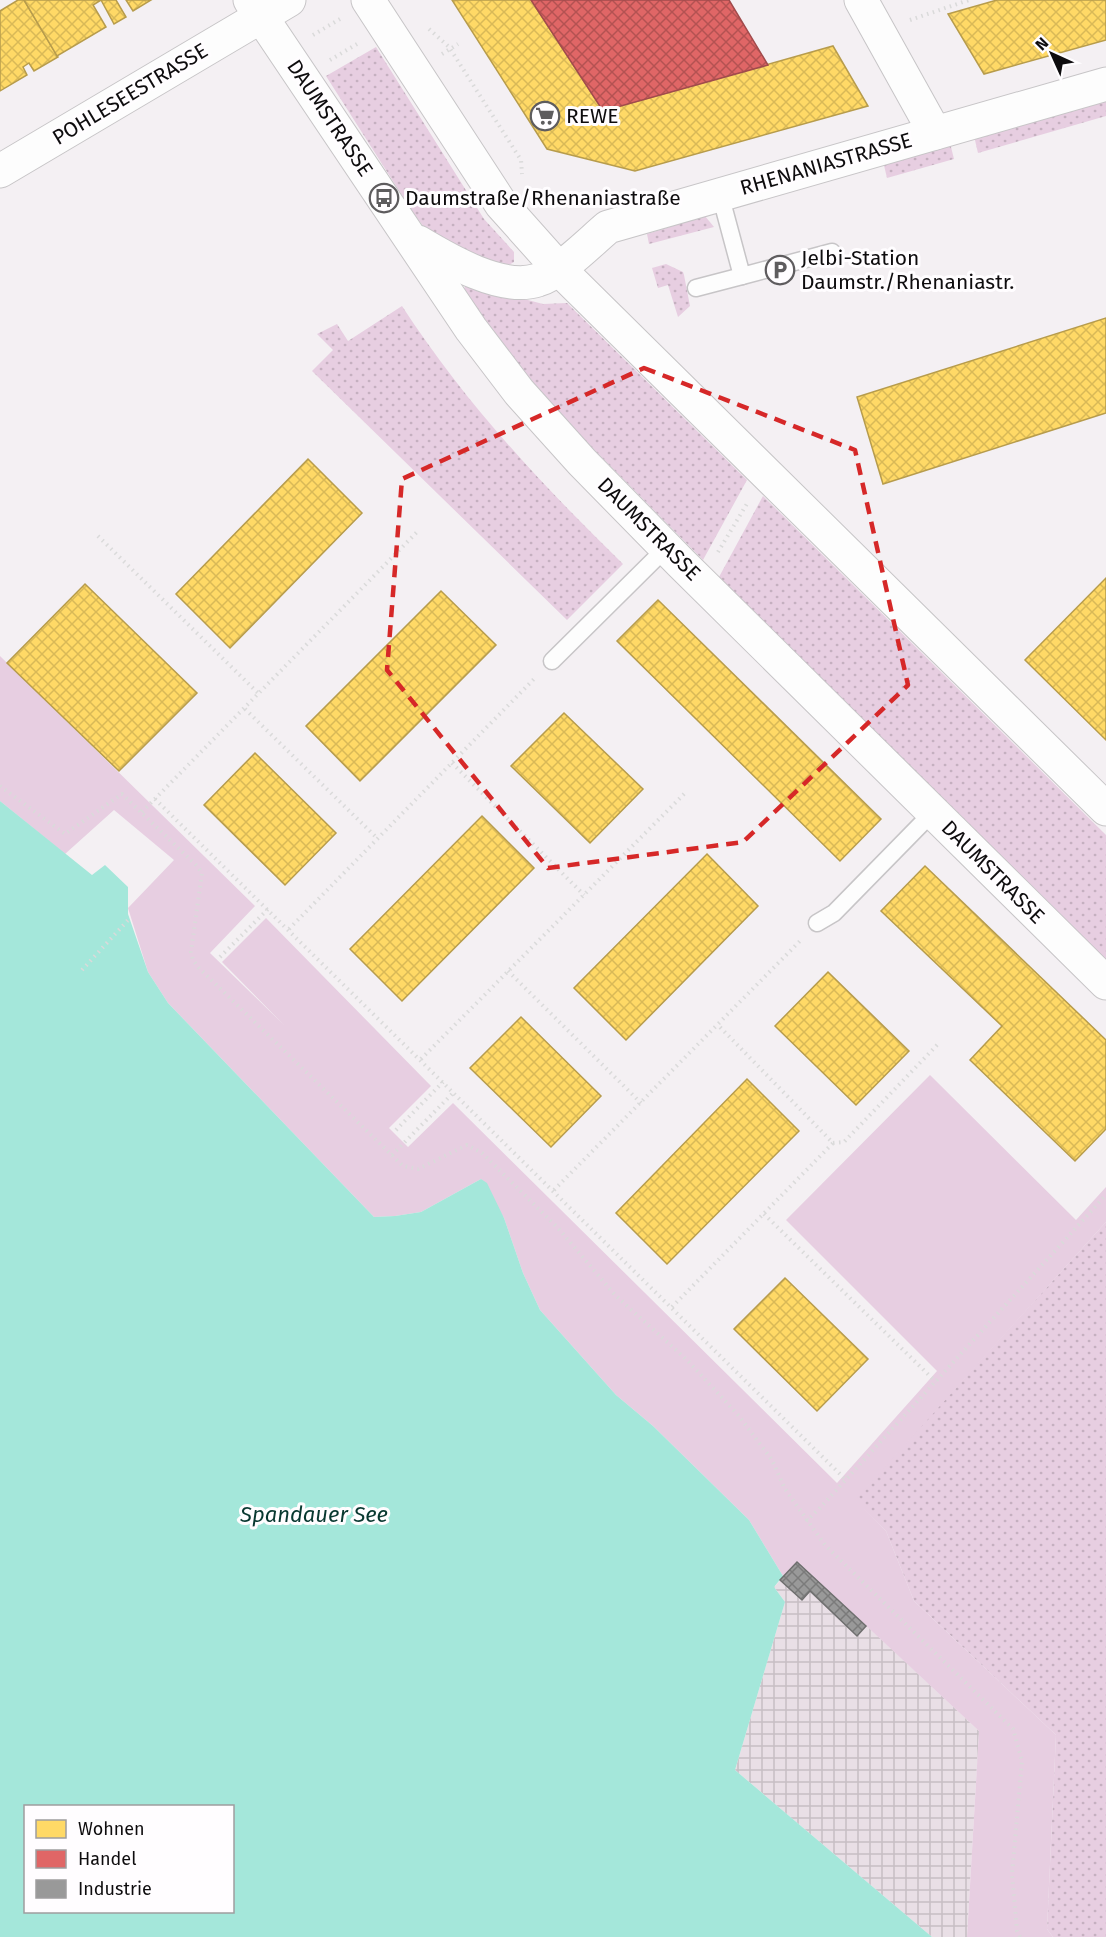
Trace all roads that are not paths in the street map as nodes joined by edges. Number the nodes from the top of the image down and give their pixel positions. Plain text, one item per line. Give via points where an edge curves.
1 (289, 0) edge
2 (368, 0) edge
3 (861, 0) edge
4 (255, 8) edge
5 (1106, 84) edge
6 (935, 133) junction
7 (0, 171) edge
8 (720, 194) junction
9 (411, 238) junction
10 (832, 252) dead end
11 (559, 268) junction
12 (742, 276) junction
13 (696, 288) dead end
14 (667, 547) junction
15 (552, 661) road end
16 (1106, 809) edge
17 (933, 812) junction
18 (817, 923) road end
19 (1106, 983) edge

1 - 4 main road
2 - 11 main road via 501,204
3 - 6 main road
4 - 7 main road, POHLESEESTRASSE
4 - 9 main road, DAUMSTRASSE
5 - 6 main road, RHENANIASTRASSE
6 - 8 main road, RHENANIASTRASSE
8 - 11 main road, RHENANIASTRASSE via 608,227
8 - 12 lane
9 - 11 main road, RHENANIASTRASSE via 455,265 489,278 539,280
9 - 14 main road, DAUMSTRASSE via 471,329 519,392
10 - 12 lane
11 - 16 main road
12 - 13 lane
14 - 15 lane
14 - 17 main road, DAUMSTRASSE
17 - 18 lane via 834,913
17 - 19 main road, DAUMSTRASSE

